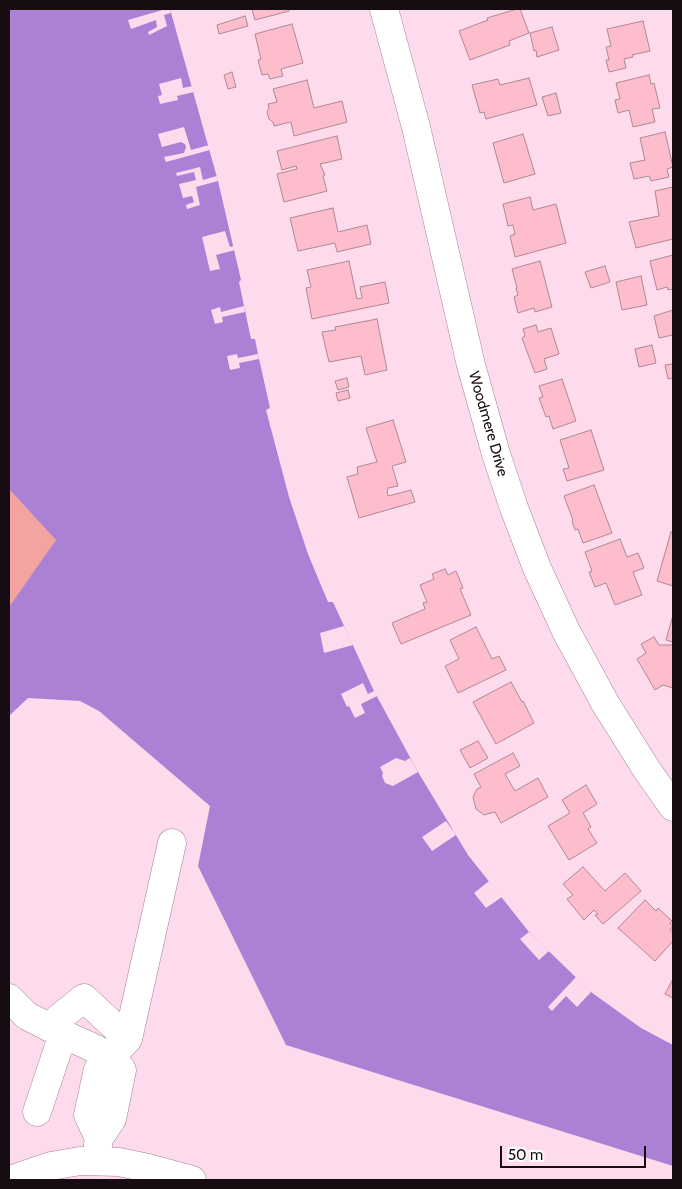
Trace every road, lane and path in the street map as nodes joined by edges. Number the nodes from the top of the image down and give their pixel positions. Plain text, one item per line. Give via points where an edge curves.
1 (384, 9) edge
2 (673, 807) edge
3 (172, 843) dead end
4 (9, 998) edge
5 (56, 1031) junction
6 (120, 1048) junction
7 (37, 1112) dead end
8 (98, 1150) junction
9 (147, 1174) edge
10 (10, 1180) edge
11 (192, 1180) edge

1 - 2 street, Woodmere Drive via 416,127 471,365 514,508 566,631 605,704
3 - 6 street
4 - 5 street via 27,1016
5 - 6 street
5 - 6 street via 84,998
5 - 7 street
6 - 8 street via 122,1070 112,1119
8 - 9 street
8 - 10 street via 80,1161 51,1166
9 - 11 street

